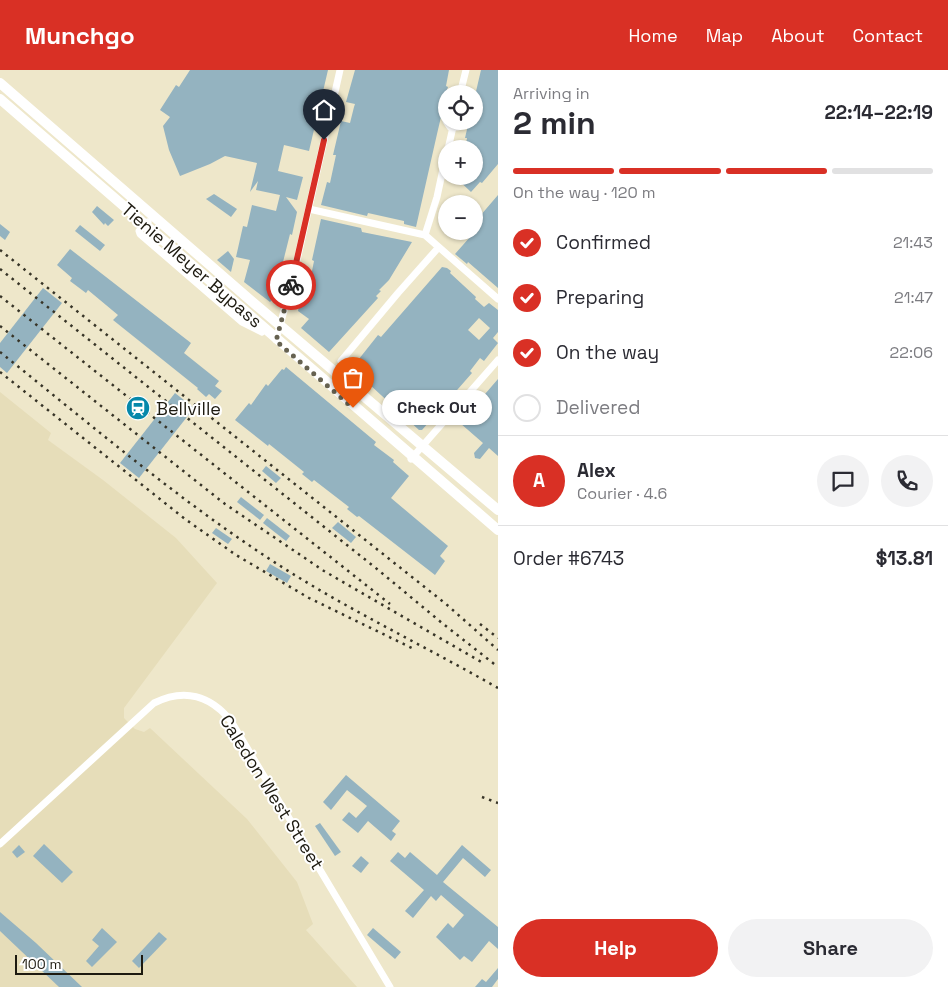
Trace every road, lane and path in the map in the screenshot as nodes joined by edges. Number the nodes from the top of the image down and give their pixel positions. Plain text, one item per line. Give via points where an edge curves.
1 (340, 70) edge
2 (466, 70) edge
3 (0, 83) edge
4 (462, 85) edge
5 (0, 99) edge
6 (440, 185) edge
7 (309, 209) junction
8 (424, 236) junction
9 (438, 248) junction
10 (498, 299) edge
11 (280, 327) junction
12 (276, 341) junction
13 (498, 360) edge
14 (341, 361) dead end
15 (420, 450) junction
16 (498, 510) edge
17 (498, 530) edge
18 (0, 844) edge
19 (390, 987) edge

1 - 7 street
2 - 4 street
3 - 16 main road, Tienie Meyer Bypass
5 - 17 main road, Tienie Meyer Bypass
6 - 8 street
7 - 8 street
7 - 11 street
8 - 9 street
9 - 10 street
9 - 14 street
11 - 12 street
11 - 12 street via 154,219 139,231 242,322
11 - 15 street
12 - 15 street via 412,459
13 - 15 street
18 - 19 street, Caledon West Street via 154,703 182,695 209,701 224,713

